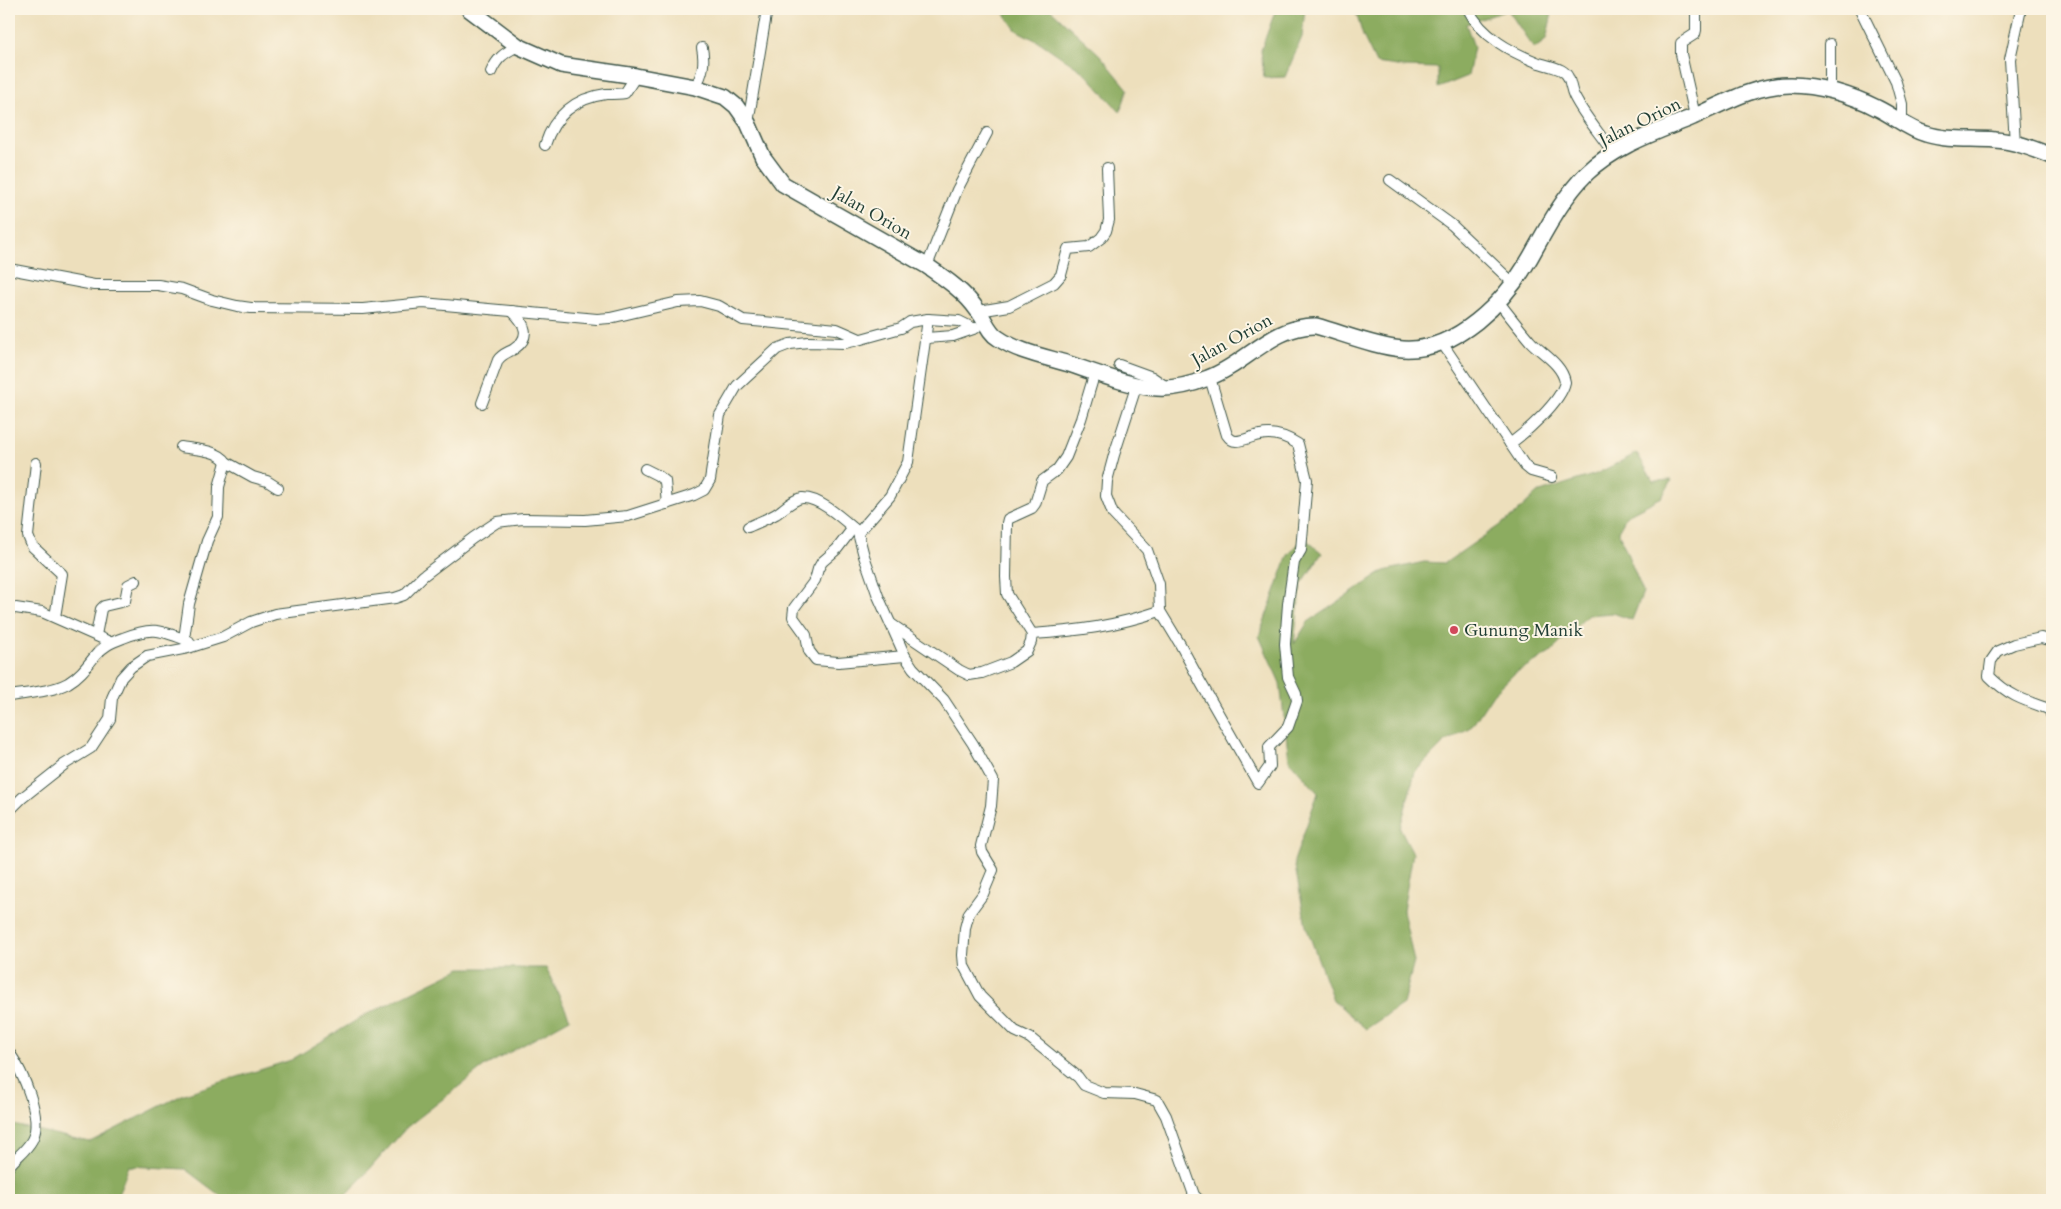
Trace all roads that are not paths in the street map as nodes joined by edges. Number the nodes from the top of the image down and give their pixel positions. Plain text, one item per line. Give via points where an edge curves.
1 (469, 9) edge
2 (767, 9) edge
3 (1468, 9) edge
4 (1696, 9) edge
5 (1860, 9) edge
6 (2021, 9) edge
7 (1830, 44) dead end
8 (518, 46) junction
9 (702, 48) dead end
10 (491, 72) dead end
11 (636, 76) junction
12 (695, 87) junction
13 (1830, 91) junction
14 (1695, 116) junction
15 (748, 123) junction
16 (1902, 123) junction
17 (987, 133) dead end
18 (2015, 144) junction
19 (545, 145) dead end
20 (1613, 153) junction
21 (2052, 156) edge
22 (1108, 168) dead end
23 (1390, 180) dead end
24 (927, 266) junction
25 (9, 270) edge
26 (1513, 282) junction
27 (1498, 301) junction
28 (512, 310) junction
29 (979, 311) junction
30 (928, 319) junction
31 (973, 328) junction
32 (992, 332) junction
33 (926, 338) junction
34 (860, 340) junction
35 (1442, 343) junction
36 (1119, 366) dead end
37 (1095, 372) junction
38 (1210, 378) junction
39 (1137, 384) junction
40 (1169, 388) junction
41 (482, 403) dead end
42 (1510, 444) junction
43 (181, 448) dead end
44 (226, 462) junction
45 (36, 463) dead end
46 (645, 469) dead end
47 (1552, 477) dead end
48 (278, 488) dead end
49 (667, 504) junction
50 (748, 527) dead end
51 (856, 530) junction
52 (136, 581) dead end
53 (9, 607) edge
54 (1160, 611) junction
55 (55, 618) junction
56 (890, 624) junction
57 (1032, 634) junction
58 (96, 635) junction
59 (184, 639) junction
60 (2052, 641) edge
61 (110, 642) junction
62 (196, 644) junction
63 (906, 656) junction
64 (9, 696) edge
65 (2052, 717) edge
66 (9, 811) edge
67 (9, 1052) edge
68 (9, 1166) edge
69 (1199, 1200) edge

1 - 8 highway, Jalan Orion
2 - 15 street
3 - 20 street via 1473,19 1499,44 1567,75 1574,96
4 - 14 street via 1695,34 1681,42
5 - 16 street via 1896,82 1902,104
6 - 18 street via 2010,59
7 - 13 street
8 - 10 street via 503,53
8 - 11 highway, Jalan Orion via 561,65
9 - 12 street via 703,70
11 - 12 highway, Jalan Orion
11 - 19 street via 625,92 604,94 563,112
12 - 15 highway, Jalan Orion via 725,97
13 - 14 highway, Jalan Orion via 1790,85 1765,87
13 - 16 highway, Jalan Orion via 1878,108
14 - 20 highway, Jalan Orion
15 - 24 highway, Jalan Orion via 763,157 783,184
16 - 18 highway, Jalan Orion via 1927,135
17 - 24 street via 957,190
18 - 21 highway, Jalan Orion
20 - 26 highway, Jalan Orion via 1600,161 1573,188
22 - 29 street via 1109,220 1101,238 1089,247 1068,249 1061,275 1054,283 1009,306
23 - 26 street via 1452,225
24 - 29 highway, Jalan Orion via 960,291
25 - 28 street via 94,285 158,285 244,307 363,309 423,303
26 - 27 highway, Jalan Orion
27 - 35 highway, Jalan Orion via 1475,322
27 - 42 street via 1555,364 1565,382 1551,406
28 - 34 street via 578,318 610,318 678,302 700,301 719,306 743,320 838,329
28 - 41 street via 525,326 524,338 521,344 498,360
29 - 32 highway, Jalan Orion
30 - 31 street via 959,322
30 - 33 street
30 - 34 street
31 - 32 street
31 - 33 street via 953,336
32 - 37 highway, Jalan Orion via 1009,344
33 - 51 street via 908,462 890,496
34 - 49 street via 790,344 777,350 737,386 720,415 707,486 694,495
35 - 38 highway, Jalan Orion via 1421,349 1401,349 1316,326 1305,326 1278,335
35 - 42 street
36 - 40 street via 1152,377
37 - 39 highway, Jalan Orion
37 - 57 street via 1066,457 1039,485 1038,500 1032,508 1006,523 1007,594
38 - 40 highway, Jalan Orion
38 - 54 street via 1231,440 1262,434 1292,440 1298,444 1307,480 1301,550 1294,562 1285,644 1288,677 1297,701 1288,727 1269,747 1270,766 1258,783
39 - 40 highway, Jalan Orion
39 - 54 street via 1114,455 1106,496 1113,514 1151,557 1159,584
42 - 47 street via 1524,466
43 - 44 street via 211,453
44 - 48 street
44 - 59 street via 219,487 218,517 207,541 189,604
45 - 55 street via 28,536 32,546 62,574
46 - 49 street via 665,481
49 - 62 street via 611,518 497,522 423,576 404,595 275,614 260,618 224,637
50 - 51 street via 802,498 830,509
51 - 56 street
51 - 63 street via 822,562 815,580 794,608 793,617 806,635 809,652 816,660 838,662
52 - 58 street via 128,585 124,602 101,609
53 - 55 street
54 - 57 street via 1086,630
55 - 58 street
56 - 57 street via 969,674 982,673 1011,662 1027,651
56 - 63 street
58 - 61 street
59 - 61 street via 170,633 146,630
59 - 62 street
60 - 65 street via 2041,638 1998,651 1991,662 1989,676 2003,690 2049,708
61 - 64 street via 78,677 67,684
62 - 66 street via 153,654 131,667 120,678 110,719 91,748 66,764
63 - 69 street via 913,668 944,700 994,780 981,846 993,870 983,894 969,913 963,955 964,966 980,996 1015,1031 1030,1038 1084,1085 1104,1092 1135,1094 1157,1100 1166,1116 1194,1195
67 - 68 street via 35,1115 33,1138

